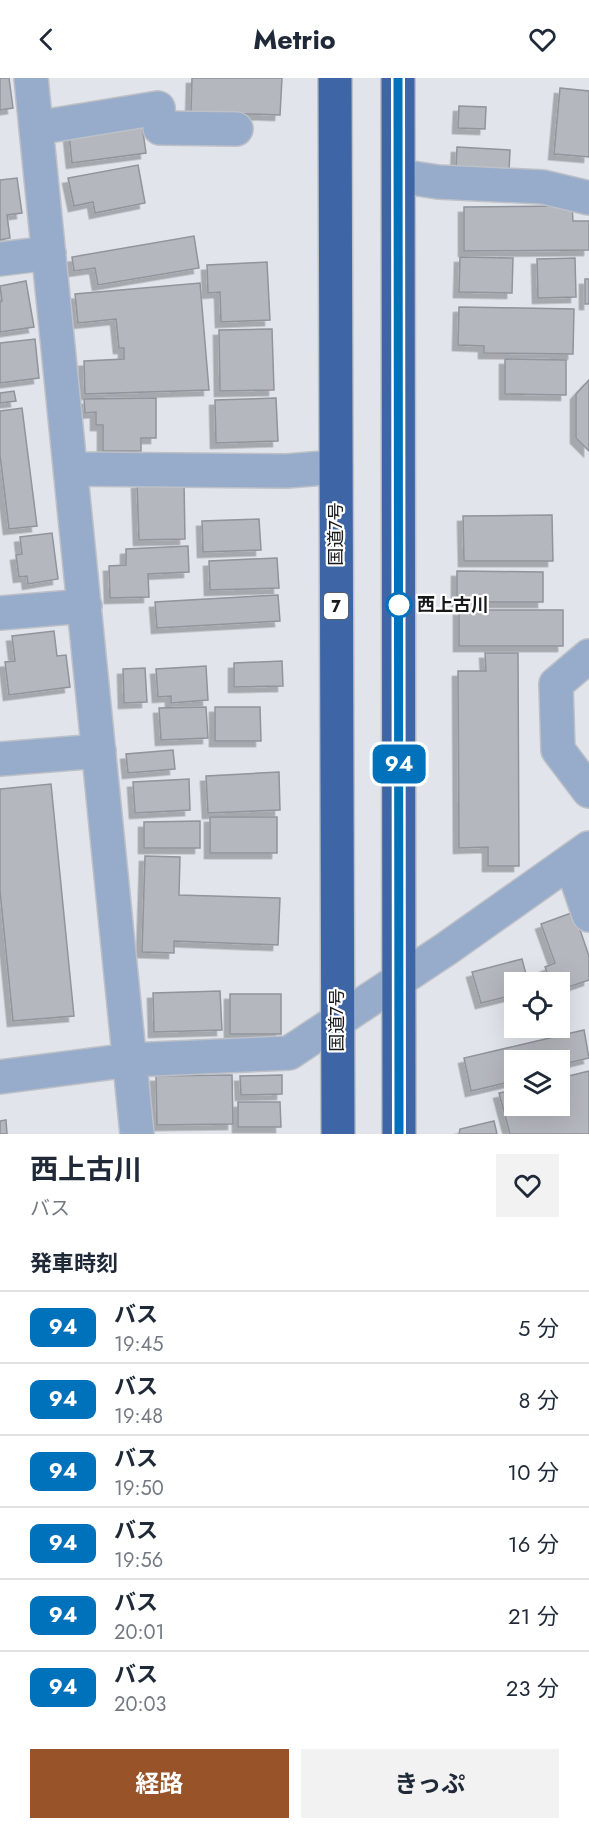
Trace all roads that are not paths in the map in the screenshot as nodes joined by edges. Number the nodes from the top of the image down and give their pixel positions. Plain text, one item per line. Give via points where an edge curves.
1 (31, 78) edge
2 (335, 78) edge
3 (398, 78) edge
4 (36, 128) junction
5 (236, 129) dead end
6 (399, 176) junction
7 (589, 198) edge
8 (49, 253) junction
9 (0, 259) edge
10 (336, 467) junction
11 (71, 469) junction
12 (85, 606) junction
13 (0, 613) edge
14 (589, 656) edge
15 (99, 751) junction
16 (0, 759) edge
17 (589, 791) edge
18 (580, 855) edge
19 (589, 915) edge
20 (399, 980) junction
21 (337, 1021) junction
22 (130, 1060) junction
23 (0, 1077) edge
24 (136, 1134) edge
25 (338, 1134) edge
26 (399, 1134) edge

1 - 4 street
2 - 10 highway, 国道7号 / 7
3 - 6 highway
4 - 5 street via 158,108 160,128
4 - 8 street
6 - 7 street via 438,182 543,187
6 - 20 highway
8 - 9 street
8 - 11 street
10 - 11 street via 287,471
10 - 21 highway, 国道7号 / 7
11 - 12 street
12 - 13 street
12 - 15 street
14 - 17 street via 556,684 558,750
15 - 16 street
15 - 22 street
18 - 19 street
18 - 20 street
20 - 21 street
20 - 26 highway
21 - 22 street via 289,1053
21 - 25 highway, 国道7号 / 7
22 - 23 street
22 - 24 street

